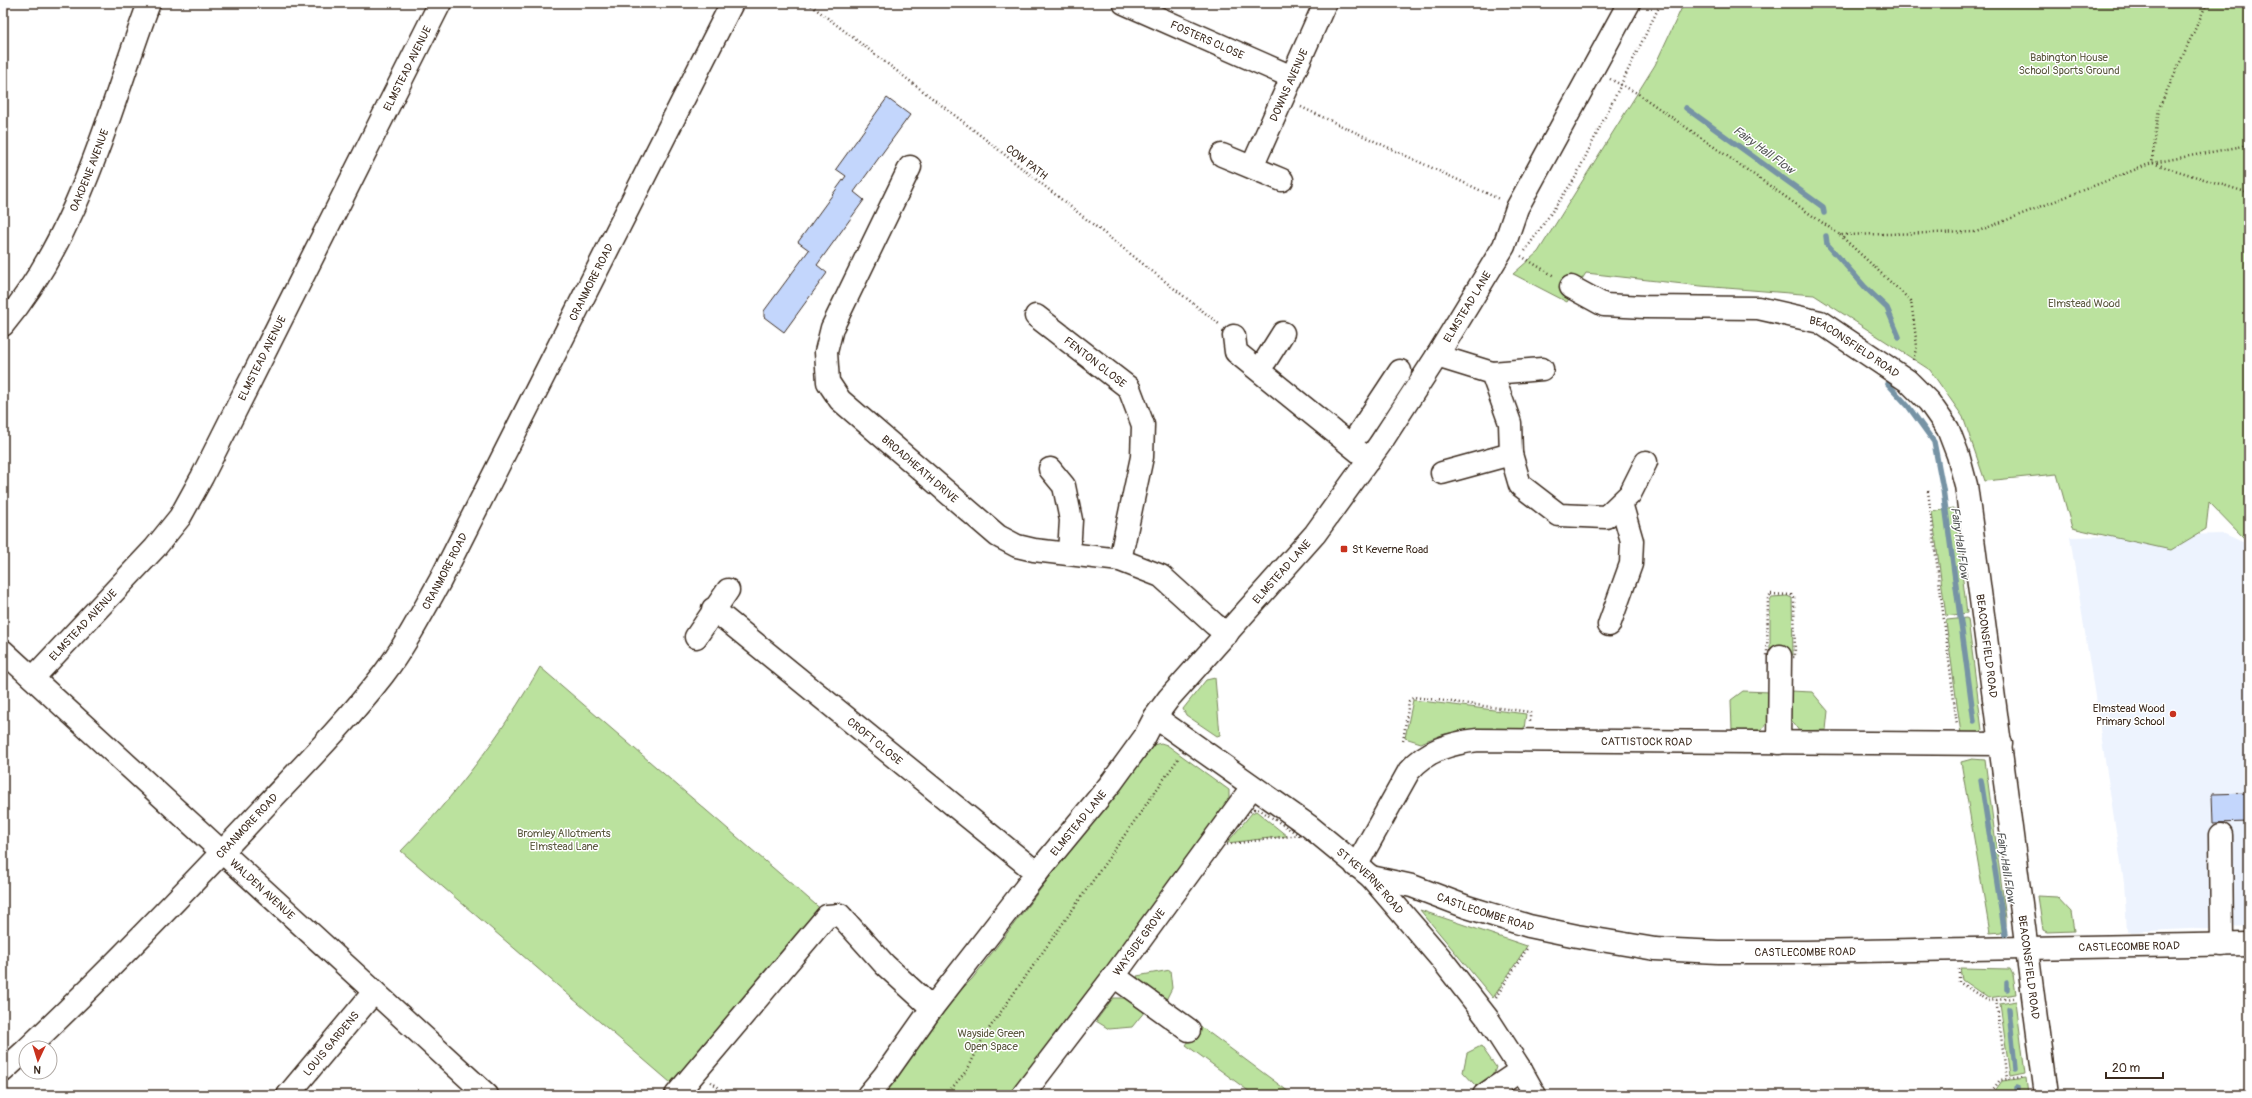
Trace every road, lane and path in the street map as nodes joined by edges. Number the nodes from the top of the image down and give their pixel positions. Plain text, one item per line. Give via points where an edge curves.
1 (149, 3) edge
2 (440, 3) edge
3 (732, 3) edge
4 (808, 3) edge
5 (1124, 3) edge
6 (1325, 3) edge
7 (1629, 3) edge
8 (1661, 3) edge
9 (2207, 3) edge
10 (1292, 76) junction
11 (1621, 84) junction
12 (1282, 98) junction
13 (2249, 145) edge
14 (1222, 155) dead end
15 (2152, 163) junction
16 (910, 167) dead end
17 (1252, 167) junction
18 (1282, 180) dead end
19 (2249, 193) edge
20 (1517, 208) junction
21 (1840, 235) junction
22 (1571, 287) joint
23 (1036, 316) dead end
24 (3, 325) edge
25 (1283, 333) dead end
26 (1234, 336) junction
27 (1437, 356) junction
28 (1266, 360) junction
29 (1542, 369) dead end
30 (1400, 371) dead end
31 (1492, 373) junction
32 (1908, 381) junction
33 (1359, 433) junction
34 (1375, 452) junction
35 (1511, 454) junction
36 (1646, 462) dead end
37 (1050, 469) dead end
38 (1442, 473) dead end
39 (1928, 491) dead end
40 (1621, 503) junction
41 (1069, 553) junction
42 (1120, 560) junction
43 (728, 590) dead end
44 (713, 609) junction
45 (1609, 625) dead end
46 (1227, 634) junction
47 (696, 636) dead end
48 (3, 651) edge
49 (1780, 656) junction
50 (33, 678) junction
51 (1155, 717) junction
52 (1530, 725) dead end
53 (1958, 730) dead end
54 (1403, 741) dead end
55 (1191, 742) junction
56 (1779, 743) junction
57 (2001, 744) junction
58 (1252, 787) junction
59 (1299, 835) joint
60 (2221, 835) dead end
61 (221, 853) junction
62 (1363, 872) junction
63 (1036, 873) junction
64 (1532, 942) dead end
65 (2249, 944) edge
66 (2222, 945) junction
67 (2027, 949) junction
68 (1958, 961) dead end
69 (1114, 976) junction
70 (374, 992) junction
71 (2020, 998) dead end
72 (1495, 999) dead end
73 (1996, 1000) junction
74 (932, 1008) junction
75 (1189, 1030) dead end
76 (37, 1040) edge
77 (18, 1057) edge
78 (1521, 1070) junction
79 (3, 1071) edge
80 (2030, 1076) dead end
81 (2007, 1079) junction
82 (288, 1095) edge
83 (487, 1095) edge
84 (676, 1095) edge
85 (868, 1095) edge
86 (946, 1095) edge
87 (1024, 1095) edge
88 (1484, 1095) edge
89 (1535, 1095) edge
90 (1989, 1095) edge
91 (2046, 1095) edge

1 - 24 street, OAKDENE AVENUE via 88,175 70,218 43,269
2 - 50 street, ELMSTEAD AVENUE via 180,517 155,548
3 - 61 street, CRANMORE ROAD via 416,624 383,674 348,716
4 - 26 path, COW PATH
5 - 10 street, FOSTERS CLOSE
6 - 10 street, DOWNS AVENUE
7 - 20 street, ELMSTEAD LANE
8 - 11 path
9 - 15 path via 2159,108
10 - 12 street, DOWNS AVENUE
11 - 21 path
11 - 22 path via 1575,178 1522,256
12 - 17 street, DOWNS AVENUE
12 - 20 path
13 - 15 path
14 - 17 street
15 - 19 path
15 - 21 path via 1976,232
16 - 41 street, BROADHEATH DRIVE via 832,328 826,352 828,382 840,400 998,536 1017,546
17 - 18 street
20 - 27 street, ELMSTEAD LANE via 1504,246
21 - 32 path via 1911,301 1917,346
22 - 32 street, BEACONSFIELD ROAD via 1604,304 1758,308 1820,322
23 - 42 street, FENTON CLOSE via 1129,388 1143,425 1142,457
25 - 28 street
26 - 28 street
26 - 34 street via 1236,352
27 - 31 street
27 - 34 street, ELMSTEAD LANE
28 - 33 street
29 - 31 street
30 - 33 street
31 - 35 street via 1510,424
32 - 57 street, BEACONSFIELD ROAD via 1929,402 1948,429 1964,478
33 - 34 street
34 - 46 street, ELMSTEAD LANE via 1315,534
35 - 38 street
35 - 40 street via 1520,485 1559,515 1606,517
36 - 40 street via 1630,494
37 - 41 street via 1064,486 1071,520
39 - 53 path
40 - 45 street via 1632,541 1631,564
41 - 42 street, BROADHEATH DRIVE
42 - 46 street, BROADHEATH DRIVE via 1160,576
43 - 44 street
44 - 47 street
44 - 63 street, CROFT CLOSE
46 - 51 street, ELMSTEAD LANE
48 - 50 street, WALDEN AVENUE
49 - 49 path via 1767,656 1768,598 1771,594 1791,595 1794,598 1795,657
49 - 56 street
50 - 61 street, WALDEN AVENUE
51 - 55 street, ST KEVERNE ROAD
51 - 63 street, ELMSTEAD LANE via 1144,738 1112,782
52 - 54 path via 1530,712 1414,697 1409,701
55 - 58 street, ST KEVERNE ROAD
55 - 86 path via 984,1036 968,1068
56 - 57 street, CATTISTOCK ROAD
56 - 62 street, CATTISTOCK ROAD via 1478,740 1452,744 1434,751 1409,771
57 - 67 street, BEACONSFIELD ROAD
58 - 62 street, ST KEVERNE ROAD via 1309,826
58 - 69 street, WAYSIDE GROVE
59 - 59 path via 1260,810 1254,809 1247,814 1223,845
60 - 66 street
61 - 70 street, WALDEN AVENUE
61 - 76 street, CRANMORE ROAD via 76,1003
62 - 67 street, CASTLECOMBE ROAD via 1529,926 1655,949 1718,952
62 - 78 street, ST KEVERNE ROAD via 1443,961 1488,1019
63 - 74 street, ELMSTEAD LANE
64 - 72 path
65 - 66 street, CASTLECOMBE ROAD
66 - 67 street, CASTLECOMBE ROAD
67 - 91 street, BEACONSFIELD ROAD
68 - 73 path via 1959,982 1988,1001
69 - 75 street
69 - 87 street, WAYSIDE GROVE
70 - 82 street, LOUIS GARDENS
70 - 83 street, WALDEN AVENUE
71 - 73 path
73 - 81 path
74 - 84 street via 885,965 840,915 827,916
74 - 85 street, ELMSTEAD LANE
77 - 79 street, CRANMORE ROAD
78 - 88 street
78 - 89 street, ST KEVERNE ROAD
80 - 81 path
81 - 90 path via 2000,1080

